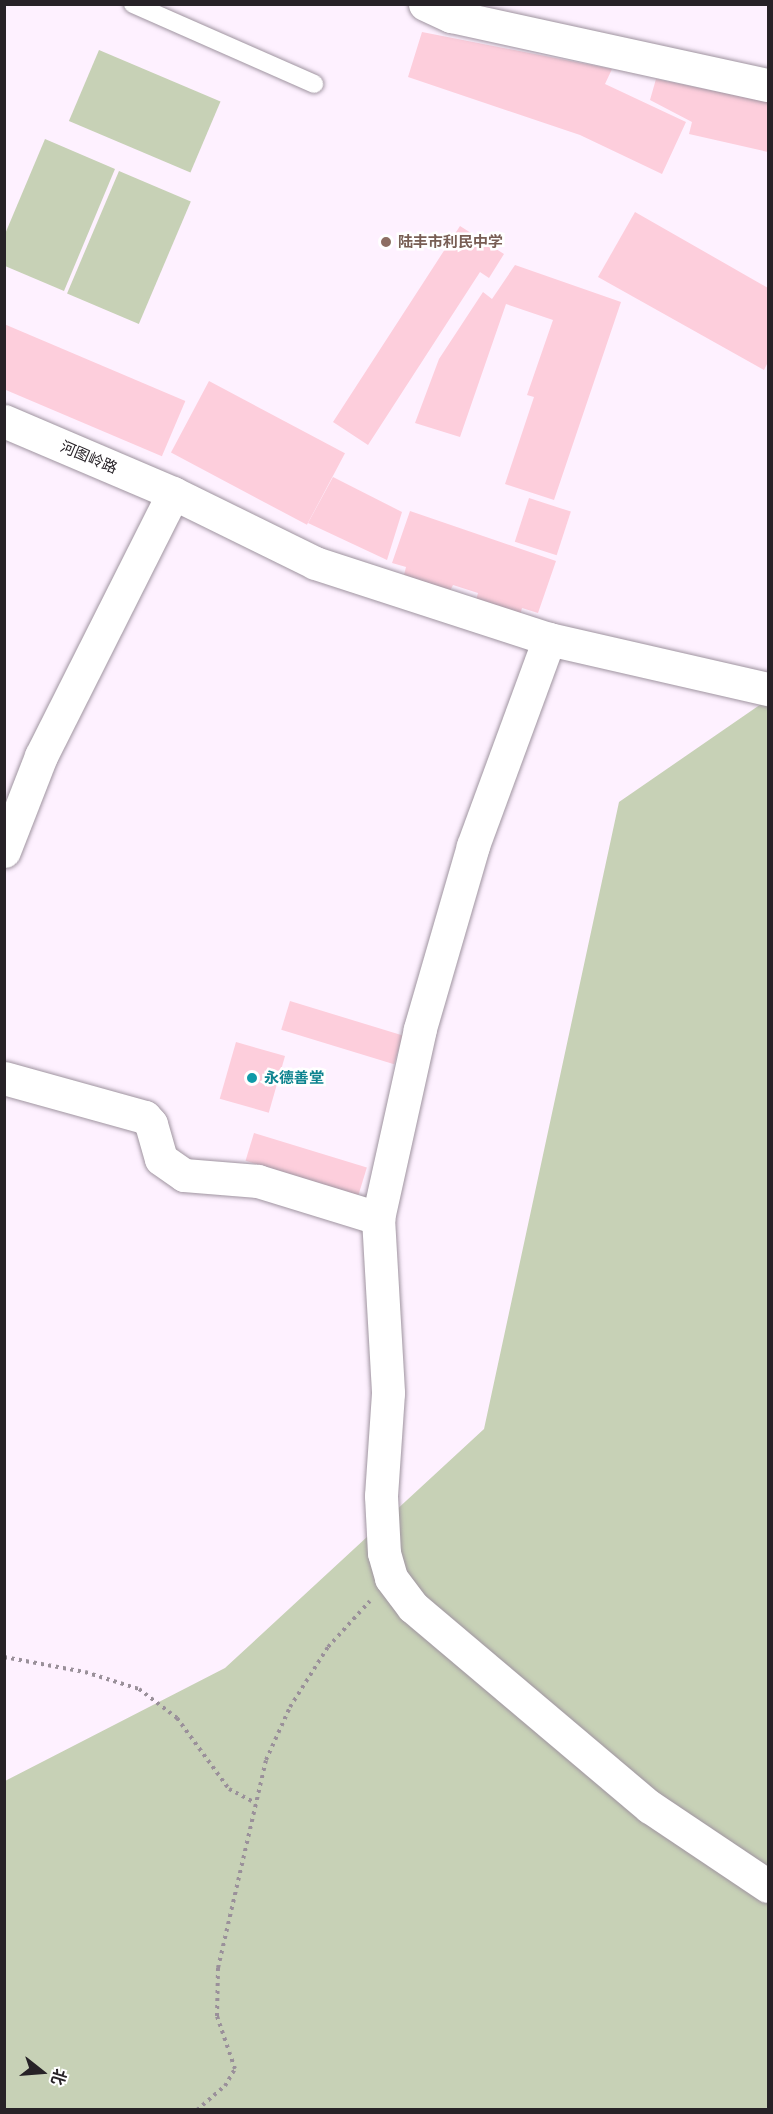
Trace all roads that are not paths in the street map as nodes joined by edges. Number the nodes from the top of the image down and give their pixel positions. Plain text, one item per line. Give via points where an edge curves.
1 (132, 4) edge
2 (425, 4) edge
3 (314, 84) dead end
4 (768, 85) edge
5 (4, 421) edge
6 (173, 493) junction
7 (549, 639) junction
8 (768, 689) edge
9 (4, 851) edge
10 (4, 1078) edge
11 (378, 1218) junction
12 (768, 1886) edge

1 - 3 lane
2 - 4 street via 451,16
5 - 6 street, 河图岭路
6 - 7 street, 河图岭路 via 315,563
6 - 9 street via 41,756
7 - 8 street, 河图岭路
7 - 11 street via 473,846 420,1029
10 - 11 street via 145,1117 151,1124 161,1159 183,1175 258,1181
11 - 12 street via 388,1393 381,1496 384,1553 391,1578 413,1607 650,1807

